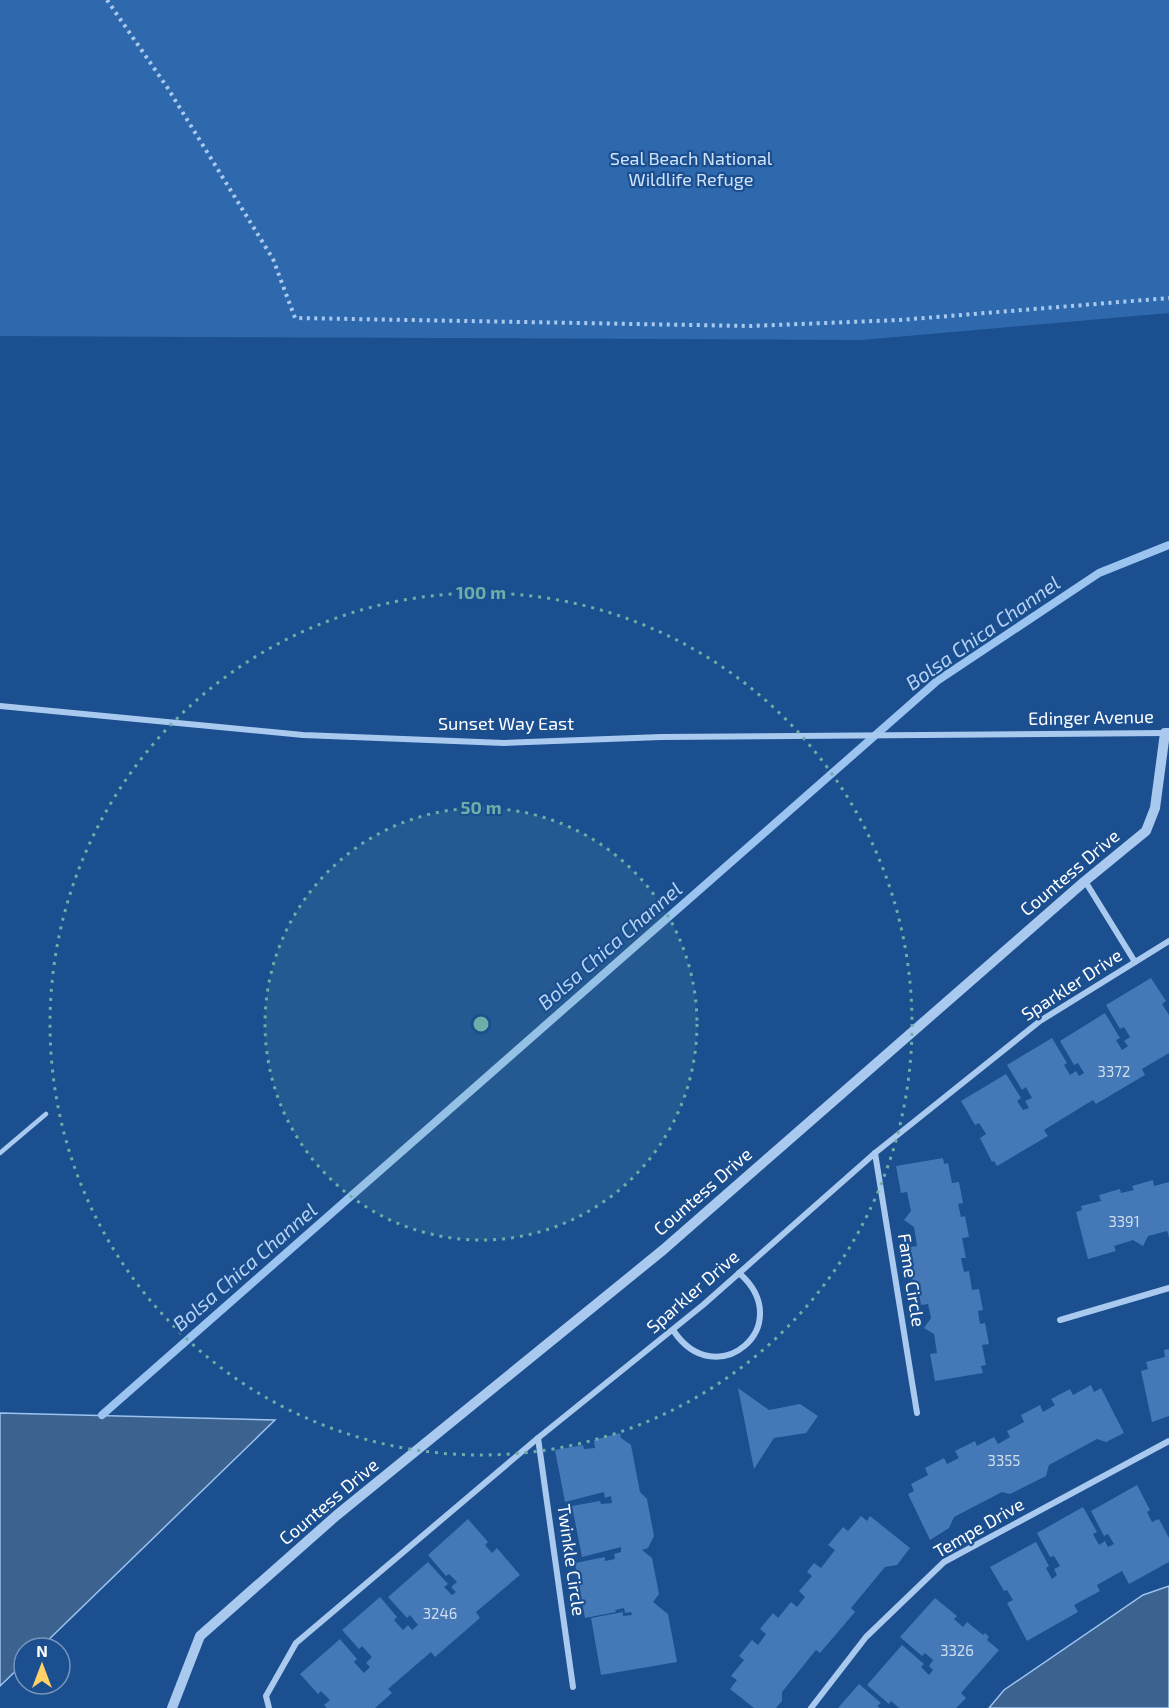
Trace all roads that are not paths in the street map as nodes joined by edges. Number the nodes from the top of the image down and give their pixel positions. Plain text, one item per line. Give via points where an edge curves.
1 (0, 706) edge
2 (1167, 733) edge
3 (1013, 735) joint
4 (1085, 881) junction
5 (1169, 941) edge
6 (1135, 962) junction
7 (46, 1114) dead end
8 (875, 1152) junction
9 (0, 1153) edge
10 (739, 1273) junction
11 (1169, 1288) edge
12 (1060, 1320) dead end
13 (673, 1330) junction
14 (917, 1413) dead end
15 (538, 1438) junction
16 (1169, 1441) edge
17 (573, 1687) dead end
18 (172, 1708) edge
19 (269, 1708) edge
20 (811, 1708) edge

1 - 3 street, Sunset Way East via 303,735 504,743
2 - 3 street, Edinger Avenue
2 - 4 street, Countess Drive via 1155,808 1146,831
4 - 6 street
4 - 18 street, Countess Drive via 663,1250 337,1515 200,1636
5 - 6 street, Sparkler Drive
6 - 8 street, Sparkler Drive via 1040,1021
7 - 9 lane
8 - 10 street, Sparkler Drive
8 - 14 street, Fame Circle
10 - 13 street, Sparkler Drive
10 - 13 street via 751,1283 761,1312 758,1327 745,1346 724,1357 709,1357 682,1343
11 - 12 street
13 - 15 street, Sparkler Drive
15 - 17 street, Twinkle Circle
15 - 19 street, Sparkler Drive via 296,1643 266,1696
16 - 20 street, Tempe Drive via 944,1562 866,1637

